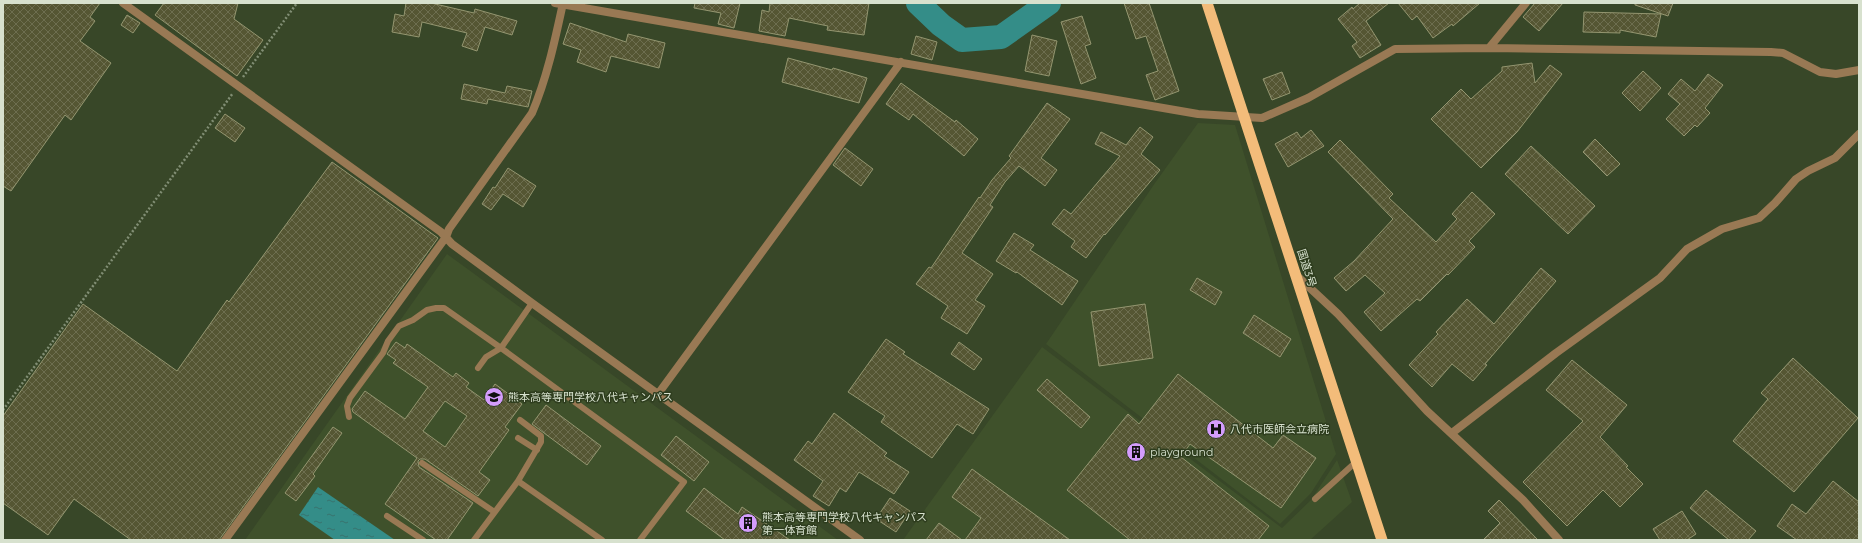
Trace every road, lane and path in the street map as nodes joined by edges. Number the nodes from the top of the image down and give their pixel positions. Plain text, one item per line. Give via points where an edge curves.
1 (123, 3) edge
2 (297, 3) edge
3 (561, 3) edge
4 (1208, 3) edge
5 (1526, 3) edge
6 (1489, 48) junction
7 (901, 62) junction
8 (1859, 70) edge
9 (237, 86) junction
10 (1245, 117) junction
11 (1859, 134) edge
12 (446, 237) junction
13 (1295, 274) junction
14 (532, 303) junction
15 (501, 348) junction
16 (478, 368) dead end
17 (658, 394) junction
18 (3, 410) edge
19 (349, 417) dead end
20 (520, 420) dead end
21 (1452, 433) junction
22 (518, 438) dead end
23 (536, 450) junction
24 (1357, 461) junction
25 (422, 463) dead end
26 (518, 481) junction
27 (1315, 499) dead end
28 (493, 511) junction
29 (387, 516) dead end
30 (225, 540) edge
31 (423, 540) edge
32 (474, 540) edge
33 (602, 540) edge
34 (640, 540) edge
35 (860, 540) edge
36 (1382, 540) edge
37 (1559, 540) edge

1 - 9 street
2 - 9 path
3 - 7 street
3 - 12 street via 555,42 541,93 532,113
4 - 10 highway, 国道3号
5 - 6 street
6 - 8 street via 1770,52 1783,54 1820,72 1836,74
6 - 10 street via 1394,49 1308,98 1262,118
7 - 10 street via 1198,114
7 - 17 street
9 - 12 street
9 - 18 path
10 - 13 highway, 国道3号
11 - 21 street via 1835,158 1796,179 1759,218 1722,229 1687,249 1660,278 1556,353
12 - 14 street
12 - 30 street
13 - 21 street via 1338,314 1427,411
13 - 24 highway, 国道3号
14 - 15 lane
14 - 17 street
15 - 16 lane via 486,357
15 - 19 lane via 444,308 427,310 399,326 388,340 383,353 350,398 347,406
15 - 34 lane via 684,482
17 - 35 street
20 - 23 lane via 541,436 541,442
21 - 37 street via 1522,500
22 - 23 lane
23 - 26 lane
24 - 27 lane
24 - 36 highway, 国道3号
25 - 28 lane
26 - 28 lane
26 - 33 lane
28 - 32 lane
29 - 31 lane

